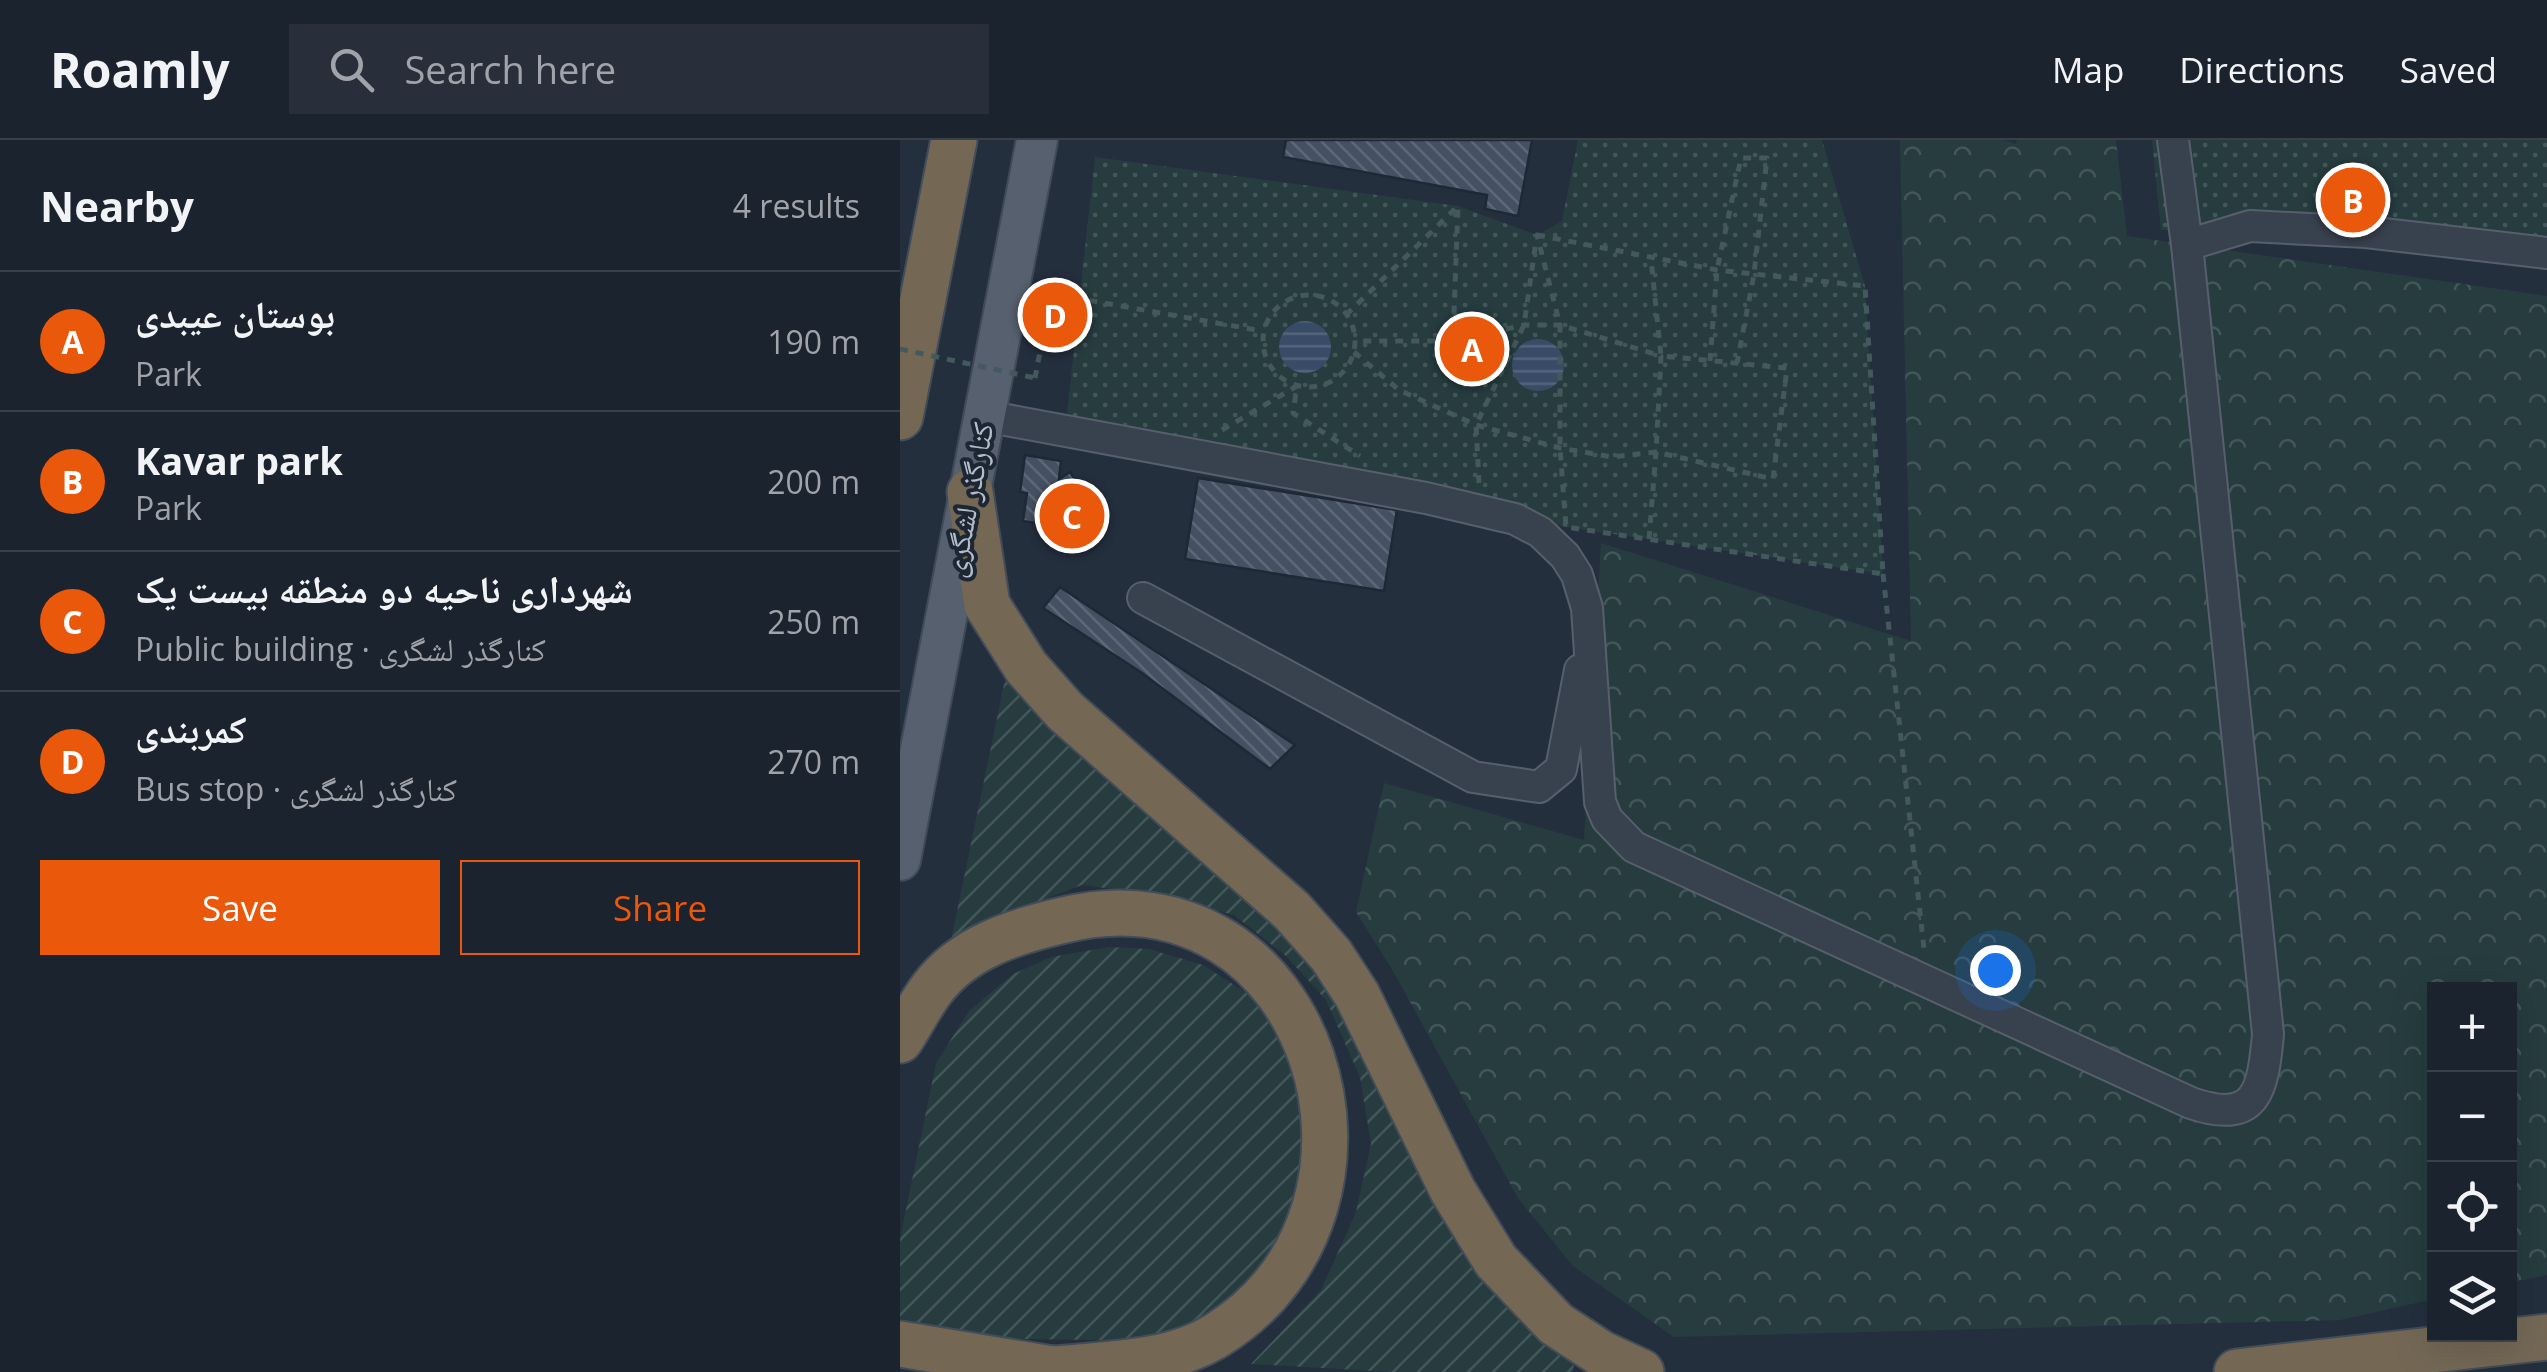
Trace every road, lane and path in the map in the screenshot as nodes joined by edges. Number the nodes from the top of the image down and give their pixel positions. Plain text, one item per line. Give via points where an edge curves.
1 (954, 140) edge
2 (1038, 140) edge
3 (2172, 140) edge
4 (1536, 235) junction
5 (2186, 245) junction
6 (2547, 253) edge
7 (1651, 259) junction
8 (1717, 270) junction
9 (1754, 274) junction
10 (1010, 284) junction
11 (1051, 294) junction
12 (1346, 315) junction
13 (1524, 325) junction
14 (1560, 326) junction
15 (1264, 331) junction
16 (1355, 340) junction
17 (1453, 341) junction
18 (900, 349) edge
19 (1354, 352) junction
20 (1660, 356) junction
21 (1710, 361) junction
22 (1737, 363) junction
23 (1297, 386) junction
24 (985, 416) junction
25 (900, 418) edge
26 (1476, 425) junction
27 (1560, 448) junction
28 (1656, 452) junction
29 (1181, 454) junction
30 (1360, 456) dead end
31 (970, 492) junction
32 (1480, 511) junction
33 (1649, 539) junction
34 (1882, 574) junction
35 (1143, 598) dead end
36 (1588, 627) junction
37 (900, 860) edge
38 (1928, 982) junction
39 (900, 1040) edge
40 (2547, 1337) edge
41 (900, 1344) edge
42 (1062, 1371) edge
43 (1642, 1372) edge
44 (2237, 1372) edge

1 - 25 highway
2 - 10 main road, کنارگذر لشگری
3 - 5 street
4 - 7 path
4 - 13 path
4 - 14 path
5 - 6 street via 2250,226
5 - 38 street via 2268,1034 2264,1080 2248,1105 2214,1111
7 - 8 path
7 - 20 path
8 - 9 path
8 - 9 path via 1741,158 1767,158
8 - 21 path
9 - 22 path
9 - 34 path via 1865,286
10 - 11 path
10 - 24 main road, کنارگذر لشگری
11 - 15 path
11 - 18 path, bridge via 1034,378
12 - 15 path via 1336,304 1307,295 1280,306
12 - 16 path
12 - 17 path via 1458,206
13 - 14 path
13 - 17 path
13 - 26 path
14 - 20 path
14 - 27 path
15 - 23 path via 1266,359
16 - 17 path
16 - 19 path
19 - 23 path via 1326,384
19 - 26 path via 1399,390
20 - 21 path
20 - 28 path
21 - 22 path
22 - 28 path via 1787,368 1773,479
23 - 29 path
23 - 30 path via 1294,413
24 - 29 street
24 - 31 main road, کنارگذر لشگری
26 - 27 path
26 - 32 path
27 - 28 path via 1612,457
27 - 33 path via 1566,527
28 - 33 path
29 - 32 street
31 - 37 main road, کنارگذر لشگری
31 - 43 highway via 987,605 1026,667 1065,711 1292,910 1357,995 1452,1191 1496,1261 1556,1324
32 - 36 street via 1527,526 1565,556 1578,575
33 - 34 path
34 - 38 path
35 - 36 street via 1473,777 1539,787 1561,769
36 - 38 street via 1600,802 1619,834 1634,847
39 - 42 highway via 934,986 972,953 1016,931 1132,912 1173,918 1213,935 1250,962 1298,1022 1318,1070 1326,1116 1322,1179 1289,1262 1241,1318 1214,1337 1168,1354
40 - 44 highway
41 - 42 highway

